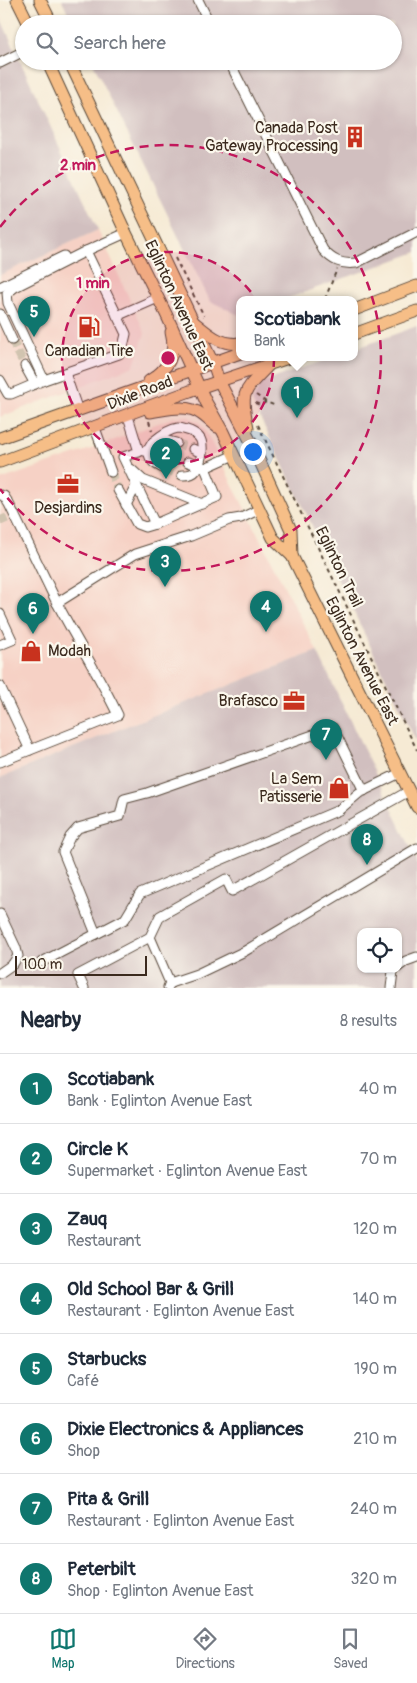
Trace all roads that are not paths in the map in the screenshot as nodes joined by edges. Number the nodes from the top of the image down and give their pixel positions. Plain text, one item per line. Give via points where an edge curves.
1 (18, 0) edge
2 (40, 0) edge
3 (198, 0) edge
4 (25, 15) edge
5 (48, 15) edge
6 (206, 15) edge
7 (15, 56) edge
8 (0, 63) edge
9 (51, 70) edge
10 (73, 70) edge
11 (233, 70) edge
12 (417, 232) edge
13 (126, 233) junction
14 (82, 253) junction
15 (417, 286) edge
16 (0, 287) edge
17 (158, 298) junction
18 (358, 308) edge
19 (417, 311) edge
20 (0, 314) edge
21 (117, 316) junction
22 (167, 316) junction
23 (191, 319) junction
24 (17, 321) junction
25 (358, 333) edge
26 (12, 340) tunnel mouth
27 (236, 344) edge
28 (236, 354) edge
29 (280, 361) edge
30 (213, 363) junction
31 (269, 365) junction
32 (25, 366) tunnel mouth
33 (191, 371) junction
34 (65, 373) junction
35 (0, 380) edge
36 (44, 380) junction
37 (219, 381) junction
38 (35, 384) junction
39 (138, 388) junction
40 (200, 388) junction
41 (78, 411) junction
42 (128, 416) junction
43 (30, 427) junction
44 (95, 428) junction
45 (223, 432) junction
46 (0, 438) edge
47 (176, 442) tunnel mouth
48 (252, 444) junction
49 (147, 448) junction
50 (38, 449) junction
51 (193, 449) tunnel mouth
52 (202, 453) junction
53 (234, 455) junction
54 (170, 457) tunnel mouth
55 (126, 461) junction
56 (0, 462) edge
57 (188, 462) tunnel mouth
58 (202, 466) junction
59 (165, 469) tunnel mouth
60 (182, 475) tunnel mouth
61 (136, 486) junction
62 (118, 490) tunnel mouth
63 (0, 495) edge
64 (202, 504) junction
65 (126, 505) junction
66 (260, 509) junction
67 (156, 524) junction
68 (292, 556) junction
69 (57, 603) junction
70 (0, 614) edge
71 (0, 645) edge
72 (0, 686) edge
73 (30, 750) junction
74 (0, 762) edge
75 (400, 773) junction
76 (364, 791) junction
77 (409, 791) junction
78 (417, 807) edge
79 (417, 848) edge
80 (0, 914) edge
81 (96, 934) junction
82 (150, 937) junction
83 (417, 957) edge
84 (42, 962) dead end
85 (402, 964) edge
86 (0, 973) edge
87 (393, 973) edge
88 (169, 986) edge
89 (84, 988) edge
90 (391, 988) edge

1 - 4 main road
2 - 5 main road
3 - 6 lane
7 - 8 lane
9 - 13 main road, Eglinton Avenue East
10 - 23 main road, Eglinton Avenue East
11 - 12 lane via 322,250 330,258 346,265 356,263
13 - 14 lane
13 - 17 main road, Eglinton Avenue East
14 - 16 lane via 65,255
14 - 21 lane
14 - 24 lane via 9,291 7,300
15 - 18 main road
17 - 21 lane
17 - 22 main road, Eglinton Avenue East
19 - 25 main road
20 - 24 lane
20 - 26 lane
21 - 34 lane via 126,334 122,351
22 - 33 main road, Eglinton Avenue East
22 - 39 main road via 172,337 171,359 160,374
23 - 27 main road via 219,341
23 - 30 main road, Eglinton Avenue East
24 - 36 lane
28 - 30 main road, Dixie Road
29 - 31 main road, Dixie Road
30 - 33 main road, Dixie Road
30 - 37 main road, Eglinton Avenue East
31 - 37 main road, Dixie Road
31 - 48 main road via 246,390 244,398
32 - 38 lane
33 - 39 main road, Dixie Road
33 - 40 main road, Eglinton Avenue East
34 - 36 lane
34 - 41 lane
35 - 38 lane via 8,394
36 - 38 lane
37 - 40 main road, Dixie Road
37 - 48 main road, Eglinton Avenue East
39 - 41 main road, Dixie Road
40 - 42 main road, Dixie Road
40 - 45 main road, Eglinton Avenue East
41 - 43 main road, Dixie Road
42 - 44 main road, Dixie Road
42 - 45 main road via 184,408 203,414
42 - 49 lane
43 - 46 main road, Dixie Road
43 - 50 main road
44 - 50 main road, Dixie Road
44 - 55 lane via 109,467
45 - 53 main road, Eglinton Avenue East
47 - 49 lane via 168,441
48 - 68 main road, Eglinton Avenue East via 291,530
49 - 52 lane via 171,430 183,429 199,435
49 - 54 lane
49 - 55 lane
49 - 59 lane via 153,463
50 - 56 main road, Dixie Road
51 - 52 lane
52 - 58 lane
53 - 58 lane
53 - 66 main road, Eglinton Avenue East
55 - 61 lane
55 - 64 lane via 143,480
57 - 58 lane
58 - 60 lane via 190,476
58 - 64 lane via 217,497
61 - 65 lane
61 - 67 lane
62 - 65 lane
63 - 69 lane via 4,496 10,516
64 - 67 lane
65 - 67 lane via 137,524 149,527
66 - 68 main road, Eglinton Avenue East via 273,538
66 - 69 lane via 135,554
68 - 75 main road, Eglinton Avenue East
69 - 73 lane via 118,715
70 - 71 lane via 12,640
72 - 73 lane
73 - 74 lane
75 - 76 lane
75 - 77 main road, Eglinton Avenue East
76 - 81 lane via 339,810 140,894 125,919
76 - 81 lane via 333,728 124,799 120,816 78,828 63,852
77 - 78 main road, Eglinton Avenue East
77 - 82 lane via 232,891 226,879 160,916
79 - 88 lane via 245,951
80 - 86 lane via 18,956 14,964
81 - 84 lane
82 - 88 lane
82 - 89 lane via 78,976
83 - 85 lane
87 - 90 lane

